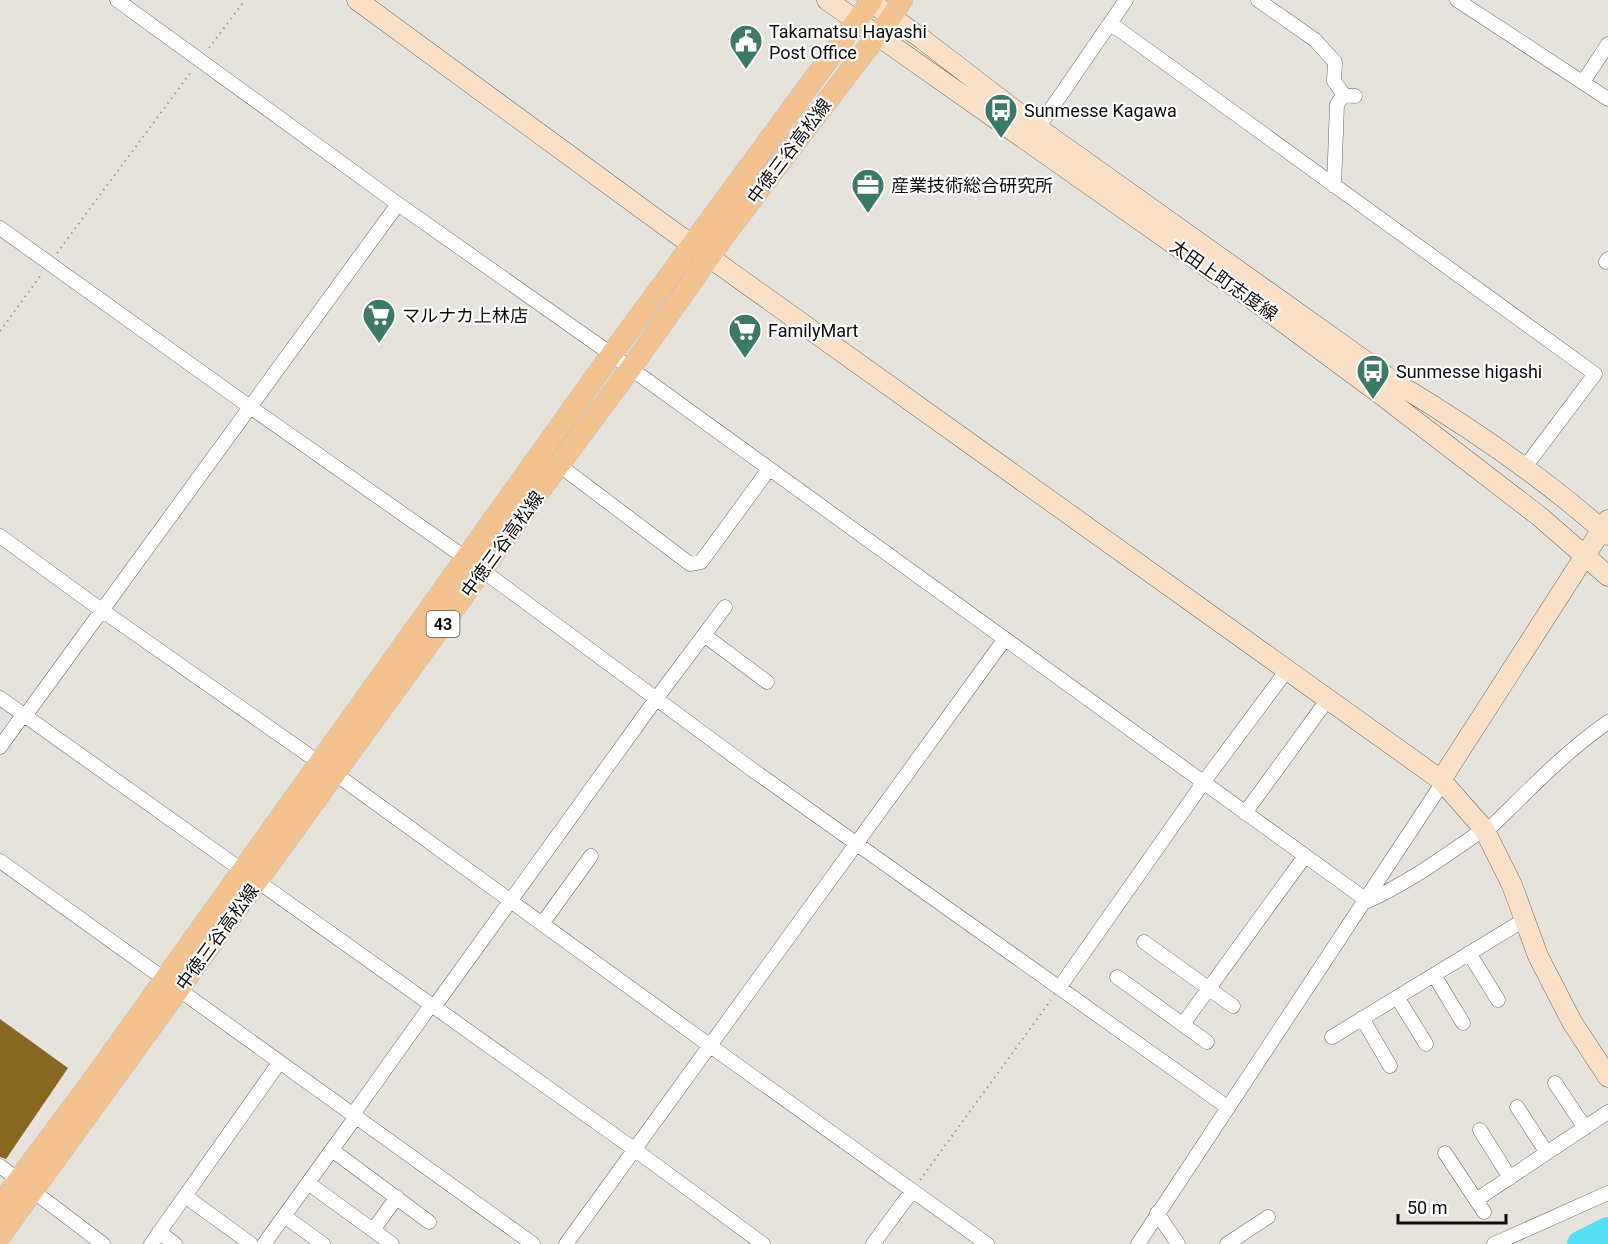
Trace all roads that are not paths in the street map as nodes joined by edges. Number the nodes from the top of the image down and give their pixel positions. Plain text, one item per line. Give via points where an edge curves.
1 (117, 0) edge
2 (357, 0) edge
3 (827, 0) edge
4 (1126, 0) edge
5 (1258, 0) edge
6 (1457, 0) edge
7 (870, 1) edge
8 (897, 8) edge
9 (856, 20) junction
10 (1110, 23) junction
11 (876, 35) junction
12 (1608, 44) edge
13 (1583, 82) junction
14 (1608, 99) edge
15 (1038, 128) junction
16 (1334, 186) junction
17 (398, 204) junction
18 (0, 228) edge
19 (691, 244) junction
20 (709, 257) junction
21 (611, 355) junction
22 (630, 369) junction
23 (250, 407) junction
24 (559, 465) junction
25 (1525, 467) junction
26 (770, 469) junction
27 (1606, 528) edge
28 (0, 536) edge
29 (1584, 554) junction
30 (475, 565) junction
31 (1608, 576) edge
32 (725, 607) dead end
33 (102, 610) junction
34 (704, 635) junction
35 (1004, 640) junction
36 (1287, 670) junction
37 (767, 682) dead end
38 (0, 698) edge
39 (656, 699) junction
40 (1328, 699) junction
41 (24, 715) junction
42 (1608, 722) edge
43 (0, 747) edge
44 (327, 768) junction
45 (1442, 781) junction
46 (1203, 783) junction
47 (1245, 813) junction
48 (1484, 829) junction
49 (856, 842) junction
50 (591, 856) dead end
51 (1305, 856) junction
52 (0, 861) edge
53 (250, 876) junction
54 (511, 901) junction
55 (1364, 901) junction
56 (1524, 920) junction
57 (542, 924) junction
58 (1144, 942) dead end
59 (1469, 953) junction
60 (1434, 975) junction
61 (1117, 977) dead end
62 (172, 983) junction
63 (1059, 988) junction
64 (1209, 989) junction
65 (1397, 997) junction
66 (1498, 1000) dead end
67 (432, 1006) junction
68 (1233, 1006) dead end
69 (1362, 1018) junction
70 (1462, 1023) dead end
71 (1183, 1024) junction
72 (1332, 1037) dead end
73 (1207, 1042) dead end
74 (1426, 1044) dead end
75 (709, 1046) junction
76 (279, 1063) junction
77 (1390, 1066) dead end
78 (1608, 1077) edge
79 (1555, 1083) dead end
80 (1227, 1107) junction
81 (1517, 1107) dead end
82 (1608, 1112) edge
83 (355, 1114) junction
84 (1585, 1128) junction
85 (1480, 1130) dead end
86 (634, 1149) junction
87 (332, 1150) junction
88 (1547, 1153) junction
89 (1446, 1154) dead end
90 (0, 1166) edge
91 (1510, 1178) junction
92 (308, 1183) junction
93 (25, 1186) junction
94 (912, 1191) junction
95 (1608, 1192) edge
96 (185, 1196) junction
97 (396, 1197) junction
98 (1476, 1200) junction
99 (0, 1205) edge
100 (1484, 1212) dead end
101 (1157, 1213) junction
102 (284, 1216) junction
103 (1268, 1217) dead end
104 (429, 1222) dead end
105 (373, 1230) junction
106 (0, 1236) edge
107 (155, 1238) edge
108 (103, 1244) edge
109 (175, 1244) edge
110 (251, 1244) edge
111 (264, 1244) edge
112 (322, 1244) edge
113 (392, 1244) edge
114 (533, 1244) edge
115 (566, 1244) edge
116 (763, 1244) edge
117 (873, 1244) edge
118 (987, 1244) edge
119 (1138, 1244) edge
120 (1178, 1244) edge
121 (1227, 1244) edge
122 (1494, 1244) edge

1 - 17 street
2 - 19 street
3 - 9 street, 太田上町志度線
4 - 10 street
5 - 16 street via 1315,40 1335,62 1334,81 1349,96 1337,104
6 - 13 street
7 - 8 street, 太田上町志度線
7 - 9 main road, 中徳三谷高松線 / 43
8 - 11 main road, 中徳三谷高松線 / 43
8 - 15 street, 太田上町志度線
9 - 11 street, 太田上町志度線
9 - 19 main road, 中徳三谷高松線 / 43
10 - 15 street
10 - 16 street
11 - 20 main road, 中徳三谷高松線 / 43
11 - 29 street, 太田上町志度線 via 1262,306
12 - 13 street
13 - 14 street
15 - 25 street, 太田上町志度線 via 1396,383
16 - 25 street via 1595,374
17 - 21 street
17 - 23 street
18 - 23 street
19 - 20 street
19 - 21 main road, 中徳三谷高松線 / 43
20 - 22 main road, 中徳三谷高松線 / 43
20 - 36 street
21 - 22 street
21 - 30 main road, 中徳三谷高松線 / 43
22 - 24 main road, 中徳三谷高松線 / 43
22 - 26 street
23 - 30 street
23 - 33 street
24 - 26 street via 690,564 702,562
24 - 30 main road, 中徳三谷高松線 / 43
25 - 27 street, 太田上町志度線
26 - 35 street
27 - 29 street
28 - 33 street
29 - 31 street, 太田上町志度線
29 - 45 street
30 - 39 street
30 - 44 main road, 中徳三谷高松線 / 43
32 - 34 street
33 - 41 street
33 - 44 street
34 - 37 street
34 - 39 street
35 - 46 street
35 - 49 street
36 - 40 street
36 - 46 street
38 - 41 street
39 - 49 street
39 - 54 street
40 - 45 street
40 - 47 street
41 - 43 street
41 - 53 street
42 - 48 street
44 - 53 main road, 中徳三谷高松線 / 43
44 - 54 street
45 - 48 street
45 - 55 street
46 - 47 street
46 - 63 street
47 - 51 street
48 - 55 street via 1390,892
48 - 56 street via 1512,885
49 - 63 street
49 - 75 street
50 - 57 street
51 - 55 street
51 - 64 street
52 - 62 street
53 - 62 main road, 中徳三谷高松線 / 43
53 - 67 street
54 - 57 street
54 - 67 street
55 - 80 street
56 - 59 street
56 - 78 street via 1572,1022
57 - 75 street
58 - 64 street
59 - 60 street
59 - 66 street
60 - 65 street
60 - 70 street
61 - 71 street
62 - 76 street
62 - 93 main road, 中徳三谷高松線 / 43
63 - 80 street
64 - 68 street
64 - 71 street
65 - 69 street
65 - 74 street
67 - 83 street
67 - 86 street
69 - 72 street
69 - 77 street
71 - 73 street
75 - 86 street
75 - 94 street
76 - 83 street
76 - 96 street
79 - 84 street
80 - 101 street
81 - 88 street
82 - 84 street
83 - 87 street
83 - 114 street
84 - 88 street
85 - 91 street
86 - 115 street
86 - 116 street
87 - 92 street
87 - 97 street
88 - 91 street
89 - 98 street
90 - 93 street
91 - 98 street
92 - 102 street
92 - 105 street
93 - 99 main road, 中徳三谷高松線 / 43
93 - 106 main road, 中徳三谷高松線 / 43
93 - 108 street
94 - 117 street
94 - 118 street
95 - 122 street
96 - 107 street
96 - 110 street
97 - 104 street
97 - 105 street
98 - 100 street
101 - 119 street
101 - 120 street
102 - 111 street
102 - 112 street
103 - 121 street
105 - 113 street
107 - 109 street

